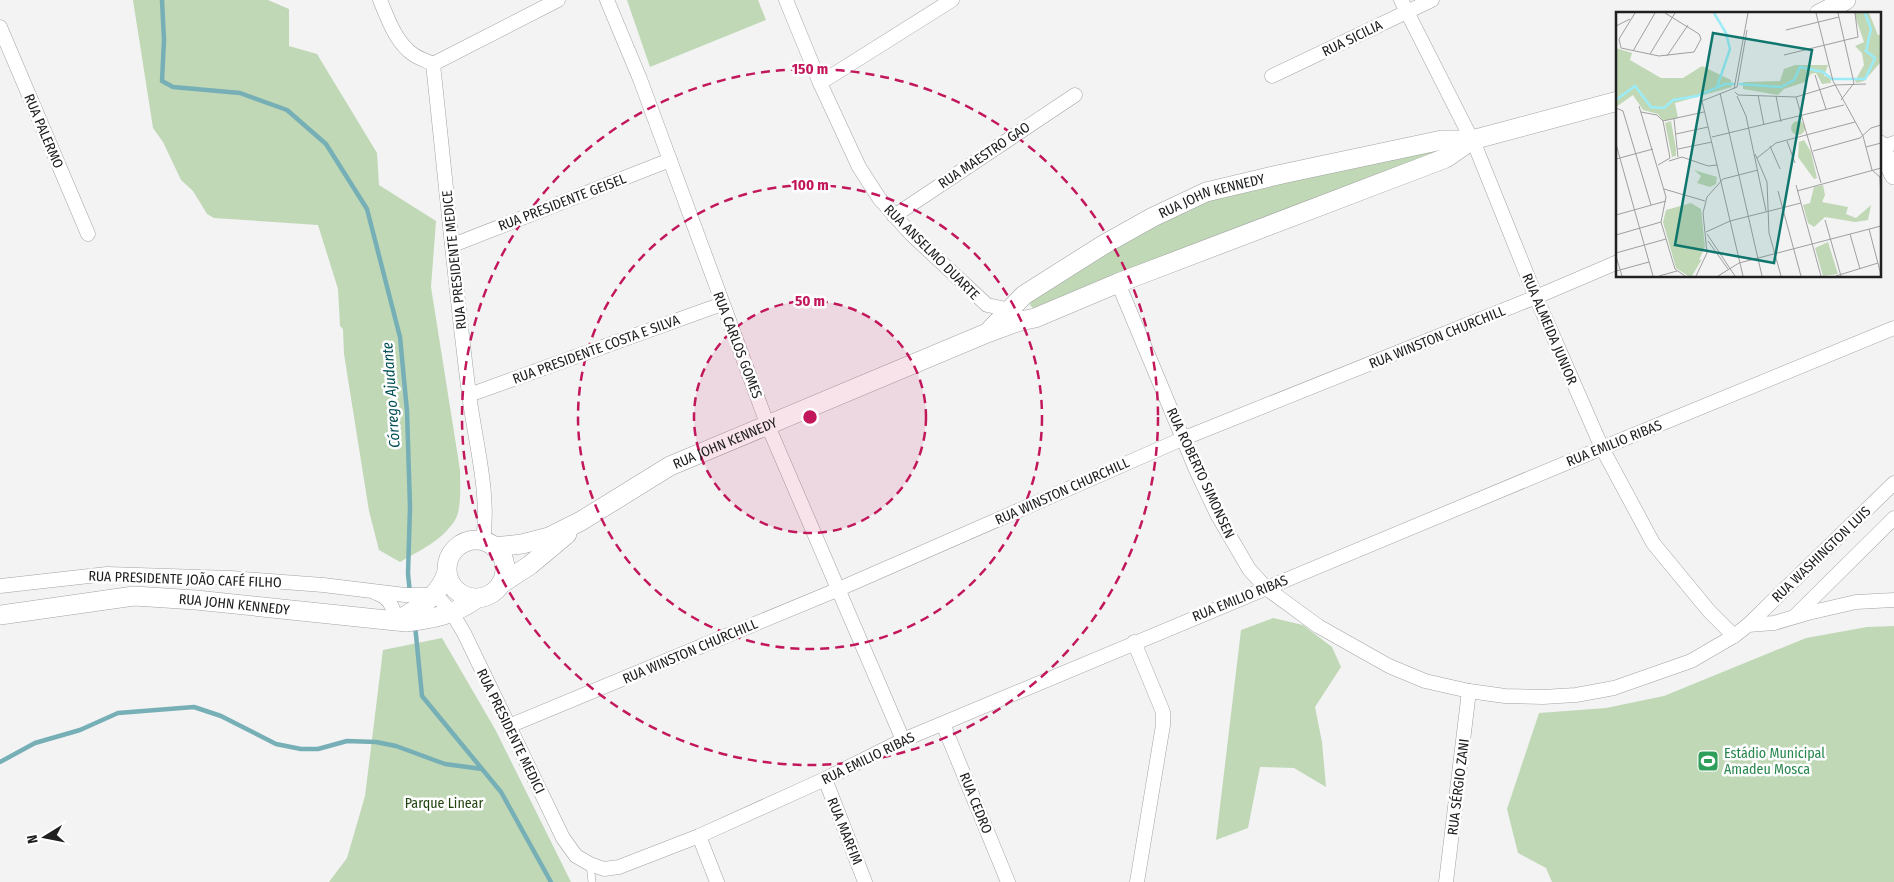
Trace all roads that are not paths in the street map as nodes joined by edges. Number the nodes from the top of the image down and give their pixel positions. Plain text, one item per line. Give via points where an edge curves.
1 (380, 0) edge
2 (558, 0) edge
3 (607, 0) edge
4 (786, 0) edge
5 (952, 0) edge
6 (1432, 0) edge
7 (1846, 0) edge
8 (1404, 6) edge
9 (1823, 9) edge
10 (0, 27) edge
11 (433, 64) junction
12 (1272, 76) dead end
13 (820, 82) junction
14 (1075, 95) dead end
15 (1616, 102) edge
16 (1472, 140) junction
17 (1884, 146) edge
18 (670, 160) junction
19 (1894, 175) edge
20 (894, 216) junction
21 (88, 234) dead end
22 (453, 245) junction
23 (1616, 263) edge
24 (1118, 283) junction
25 (1536, 297) junction
26 (722, 304) junction
27 (1016, 316) junction
28 (1894, 328) edge
29 (469, 394) junction
30 (768, 426) junction
31 (1182, 439) junction
32 (1602, 448) junction
33 (1894, 483) edge
34 (1894, 518) edge
35 (581, 521) junction
36 (488, 544) junction
37 (447, 572) junction
38 (501, 584) junction
39 (0, 586) edge
40 (1266, 588) junction
41 (839, 589) junction
42 (370, 592) junction
43 (476, 600) junction
44 (1894, 600) edge
45 (430, 606) junction
46 (452, 613) junction
47 (0, 616) edge
48 (1795, 617) junction
49 (402, 620) junction
50 (1748, 625) junction
51 (1734, 636) junction
52 (1134, 642) junction
53 (1469, 691) junction
54 (943, 724) junction
55 (509, 726) junction
56 (904, 740) junction
57 (825, 780) junction
58 (698, 836) junction
59 (590, 864) junction
60 (592, 882) edge
61 (717, 882) edge
62 (865, 882) edge
63 (1008, 882) edge
64 (1137, 882) edge
65 (1446, 882) edge

1 - 11 street via 404,45 413,54
2 - 11 street
3 - 18 street, RUA CARLOS GOMES
4 - 13 street, RUA ANSELMO DUARTE
5 - 13 street
6 - 8 street, RUA SICILIA
7 - 9 street
8 - 12 street, RUA SICILIA
8 - 16 street, RUA ALMEIDA JUNIOR
10 - 21 street, RUA PALERMO
11 - 22 street, RUA PRESIDENTE MEDICE
13 - 20 street, RUA ANSELMO DUARTE via 859,168
14 - 20 street, RUA MAESTRO GAO
15 - 16 street, RUA JOHN KENNEDY
16 - 24 street, RUA JOHN KENNEDY via 1446,158
16 - 25 street, RUA ALMEIDA JUNIOR
16 - 27 street, RUA JOHN KENNEDY via 1442,140 1206,192 1152,216 1024,296
17 - 19 street
18 - 22 street, RUA PRESIDENTE GEISEL
18 - 26 street, RUA CARLOS GOMES
20 - 27 street, RUA ANSELMO DUARTE via 987,305
22 - 29 street, RUA PRESIDENTE MEDICE
23 - 25 street, RUA WINSTON CHURCHILL
24 - 27 street, RUA JOHN KENNEDY via 1035,318
24 - 31 street, RUA ROBERTO SIMONSEN
25 - 31 street, RUA WINSTON CHURCHILL
25 - 32 street, RUA ALMEIDA JUNIOR
26 - 29 street, RUA PRESIDENTE COSTA E SILVA
26 - 30 street, RUA CARLOS GOMES
27 - 30 street, RUA JOHN KENNEDY via 987,333
28 - 32 street, RUA EMILIO RIBAS
29 - 36 street, RUA PRESIDENTE MEDICE via 485,496
30 - 35 street, RUA JOHN KENNEDY via 670,466
30 - 41 street, RUA CARLOS GOMES
31 - 40 street, RUA ROBERTO SIMONSEN via 1218,516 1249,569
31 - 41 street, RUA WINSTON CHURCHILL
32 - 40 street, RUA EMILIO RIBAS
32 - 51 street, RUA ALMEIDA JUNIOR via 1653,543
33 - 50 street, RUA WASHINGTON LUIS
34 - 48 street
35 - 36 street, RUA JOHN KENNEDY via 549,537 522,544
35 - 38 street, RUA JOHN KENNEDY via 556,545
36 - 37 street via 470,541 456,548
36 - 38 street via 504,560
37 - 43 street via 453,587 467,598
37 - 45 street
38 - 43 street via 490,595
39 - 42 street, RUA PRESIDENTE JOÃO CAFÉ FILHO via 107,574 231,578
40 - 52 street, RUA EMILIO RIBAS
40 - 53 street, RUA ROBERTO SIMONSEN via 1318,626 1389,666 1425,681
41 - 55 street, RUA WINSTON CHURCHILL
41 - 56 street, RUA CARLOS GOMES
42 - 45 street, RUA PRESIDENTE JOÃO CAFÉ FILHO via 405,595
42 - 49 street, RUA PRESIDENTE JOÃO CAFÉ FILHO via 388,600
43 - 46 street, RUA JOHN KENNEDY
44 - 48 street via 1856,602
45 - 46 street, RUA JOHN KENNEDY
45 - 49 street, RUA JOHN KENNEDY
46 - 55 street, RUA PRESIDENTE MEDICI
47 - 49 street, RUA JOHN KENNEDY via 134,596
48 - 50 street
50 - 51 street, RUA ROBERTO SIMONSEN
51 - 53 street, RUA ROBERTO SIMONSEN via 1690,661 1614,688 1543,697
52 - 54 street, RUA EMILIO RIBAS
52 - 64 street via 1163,712
53 - 65 street, RUA SÉRGIO ZANI
54 - 56 street, RUA EMILIO RIBAS
54 - 63 street, RUA CEDRO
55 - 59 street, RUA PRESIDENTE MEDICI via 563,838 576,856
56 - 57 street, RUA EMILIO RIBAS
57 - 58 street, RUA EMILIO RIBAS
57 - 62 street, RUA MARFIM
58 - 59 street, RUA EMILIO RIBAS via 619,866 604,869
58 - 61 street
59 - 60 lane

